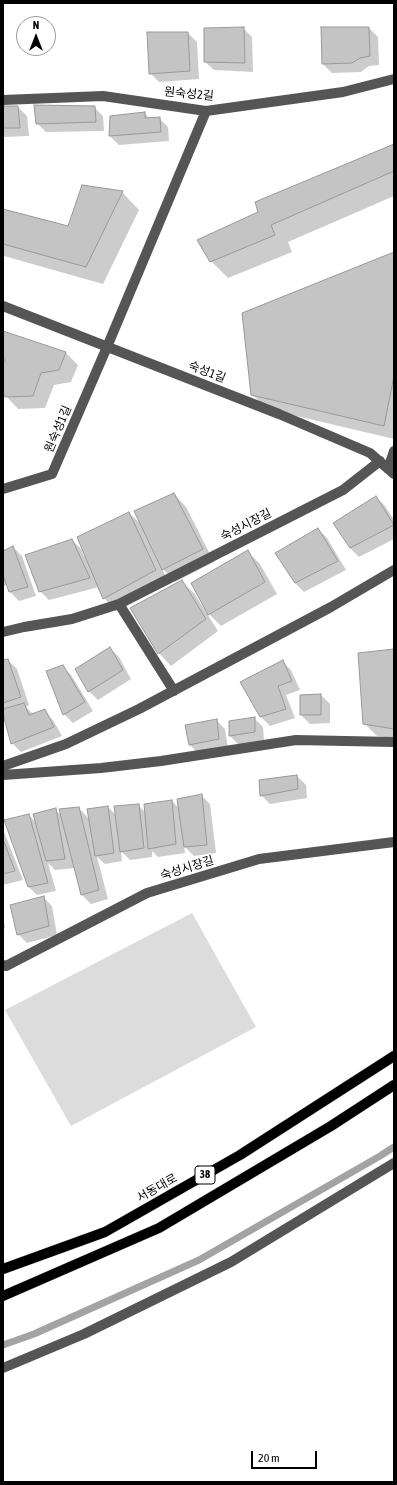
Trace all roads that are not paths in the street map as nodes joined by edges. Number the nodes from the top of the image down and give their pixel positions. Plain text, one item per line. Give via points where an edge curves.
1 (394, 79) edge
2 (3, 100) edge
3 (206, 112) junction
4 (3, 306) edge
5 (107, 347) junction
6 (394, 452) edge
7 (380, 461) junction
8 (391, 471) edge
9 (3, 489) edge
10 (394, 570) edge
11 (119, 604) junction
12 (3, 632) edge
13 (174, 691) junction
14 (394, 742) edge
15 (3, 766) edge
16 (3, 775) edge
17 (394, 842) edge
18 (3, 965) edge
19 (394, 1056) edge
20 (394, 1085) edge
21 (394, 1163) edge
22 (3, 1269) edge
23 (3, 1296) edge
24 (3, 1368) edge

1 - 3 street, 원숙성2길 via 343,92
2 - 3 street, 원숙성2길 via 103,96
3 - 5 street, 원숙성1길
4 - 5 street, 숙성1길
5 - 7 street, 숙성1길 via 279,414 370,453
5 - 9 street, 원숙성1길 via 52,474
6 - 8 street
7 - 8 street, 숙성1길
7 - 11 street, 숙성시장길 via 344,490
10 - 13 street via 331,607
11 - 12 street, 숙성시장길 via 72,619
11 - 13 street
13 - 15 street via 66,744
14 - 16 street via 296,740 161,761
17 - 18 street, 숙성시장길 via 259,859 147,893 6,966
19 - 22 main road, 서동대로 / 38 via 240,1155 105,1232
20 - 23 main road, 38 via 331,1126 160,1228
21 - 24 street via 231,1262 84,1334

